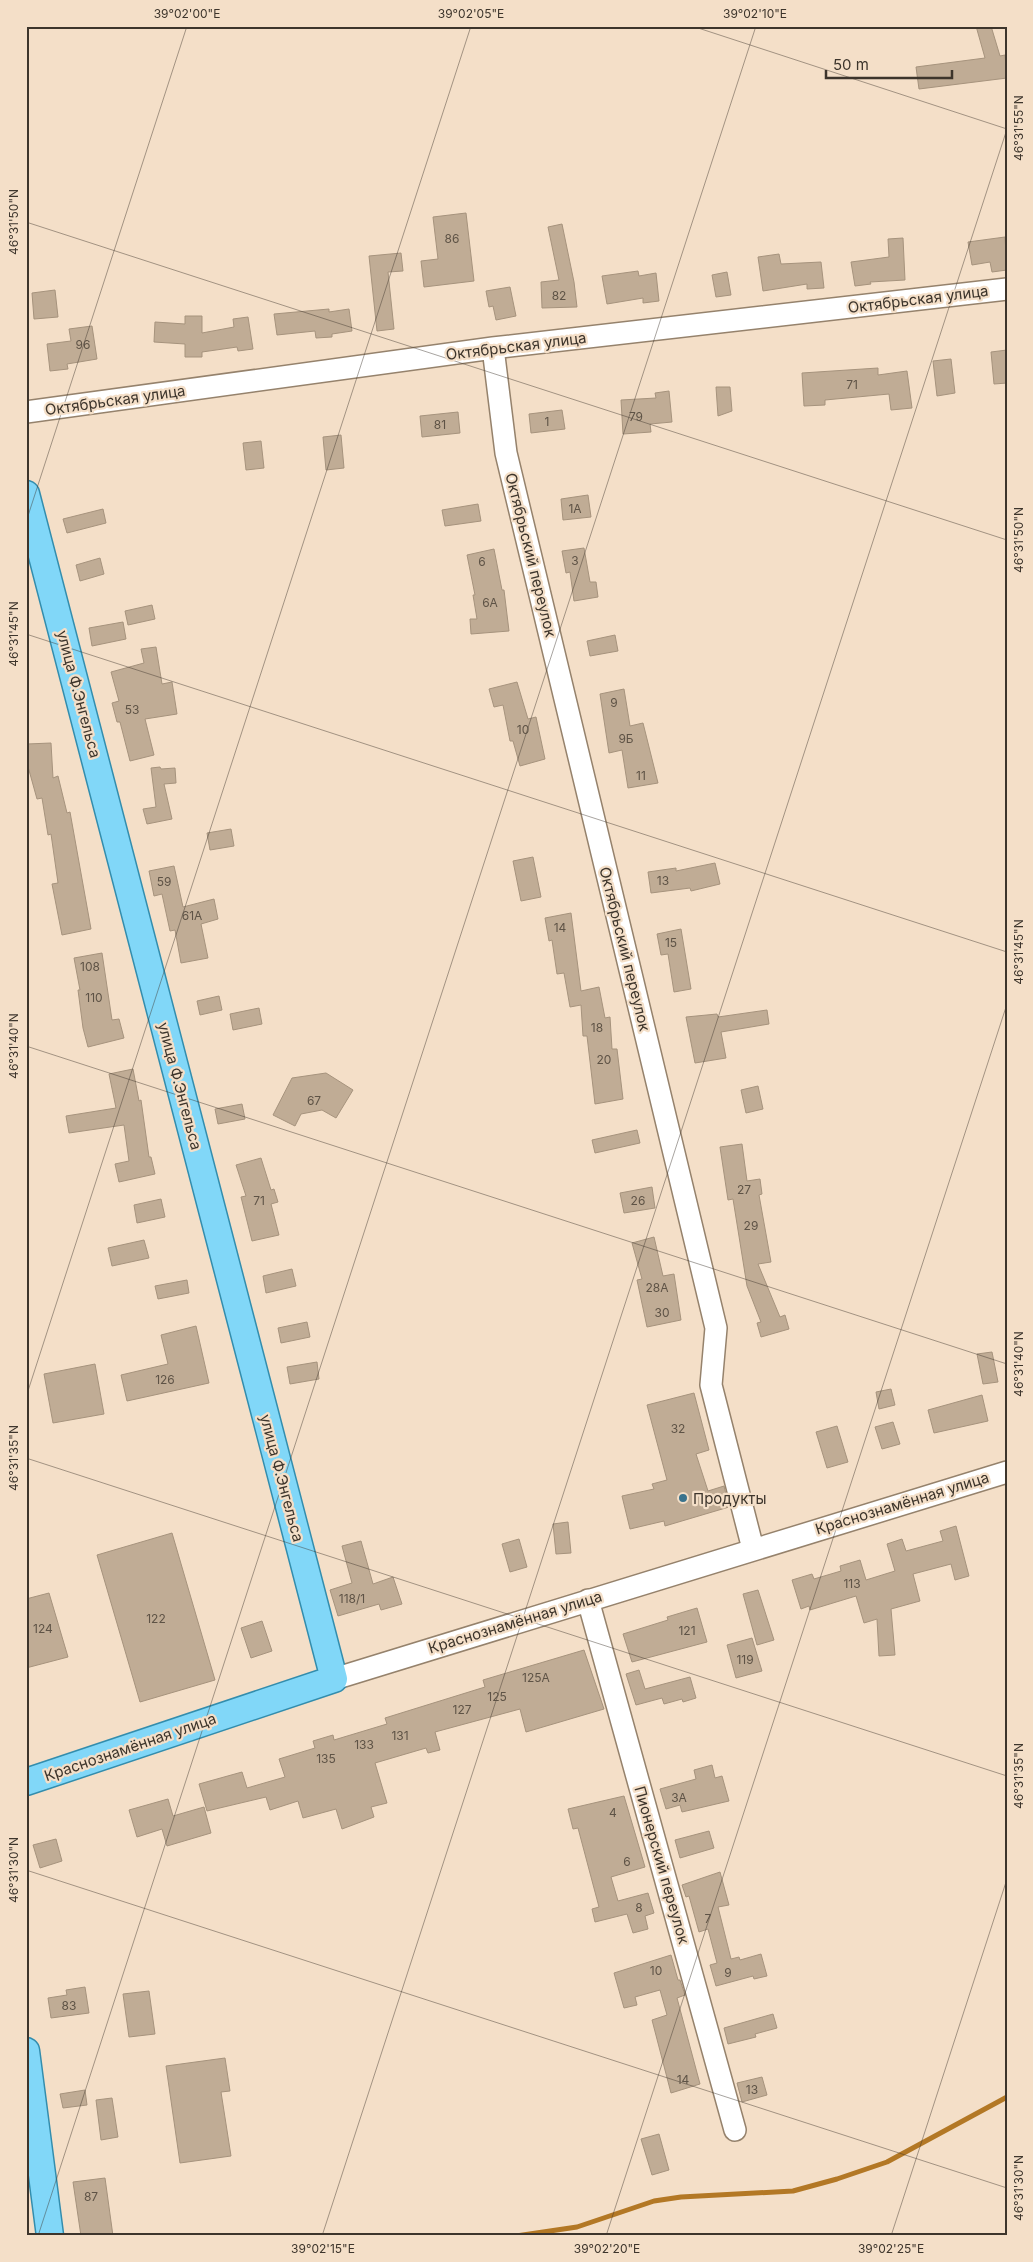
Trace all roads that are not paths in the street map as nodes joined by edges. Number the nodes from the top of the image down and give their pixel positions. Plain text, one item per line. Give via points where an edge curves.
1 (1007, 288) edge
2 (493, 348) junction
3 (26, 412) edge
4 (26, 494) edge
5 (1007, 1472) edge
6 (753, 1549) junction
7 (588, 1600) junction
8 (334, 1679) junction
9 (26, 1782) edge
10 (26, 2051) edge
11 (735, 2130) dead end
12 (50, 2236) edge

1 - 2 street, Октябрьская улица
2 - 3 street, Октябрьская улица
2 - 6 street, Октябрьский переулок via 506,453 716,1328 711,1385
4 - 8 main road, улица Ф.Энгельса
5 - 6 street, Краснознамённая улица
6 - 7 street, Краснознамённая улица
7 - 8 street, Краснознамённая улица
7 - 11 street, Пионерский переулок
8 - 9 main road, Краснознамённая улица
10 - 12 main road

